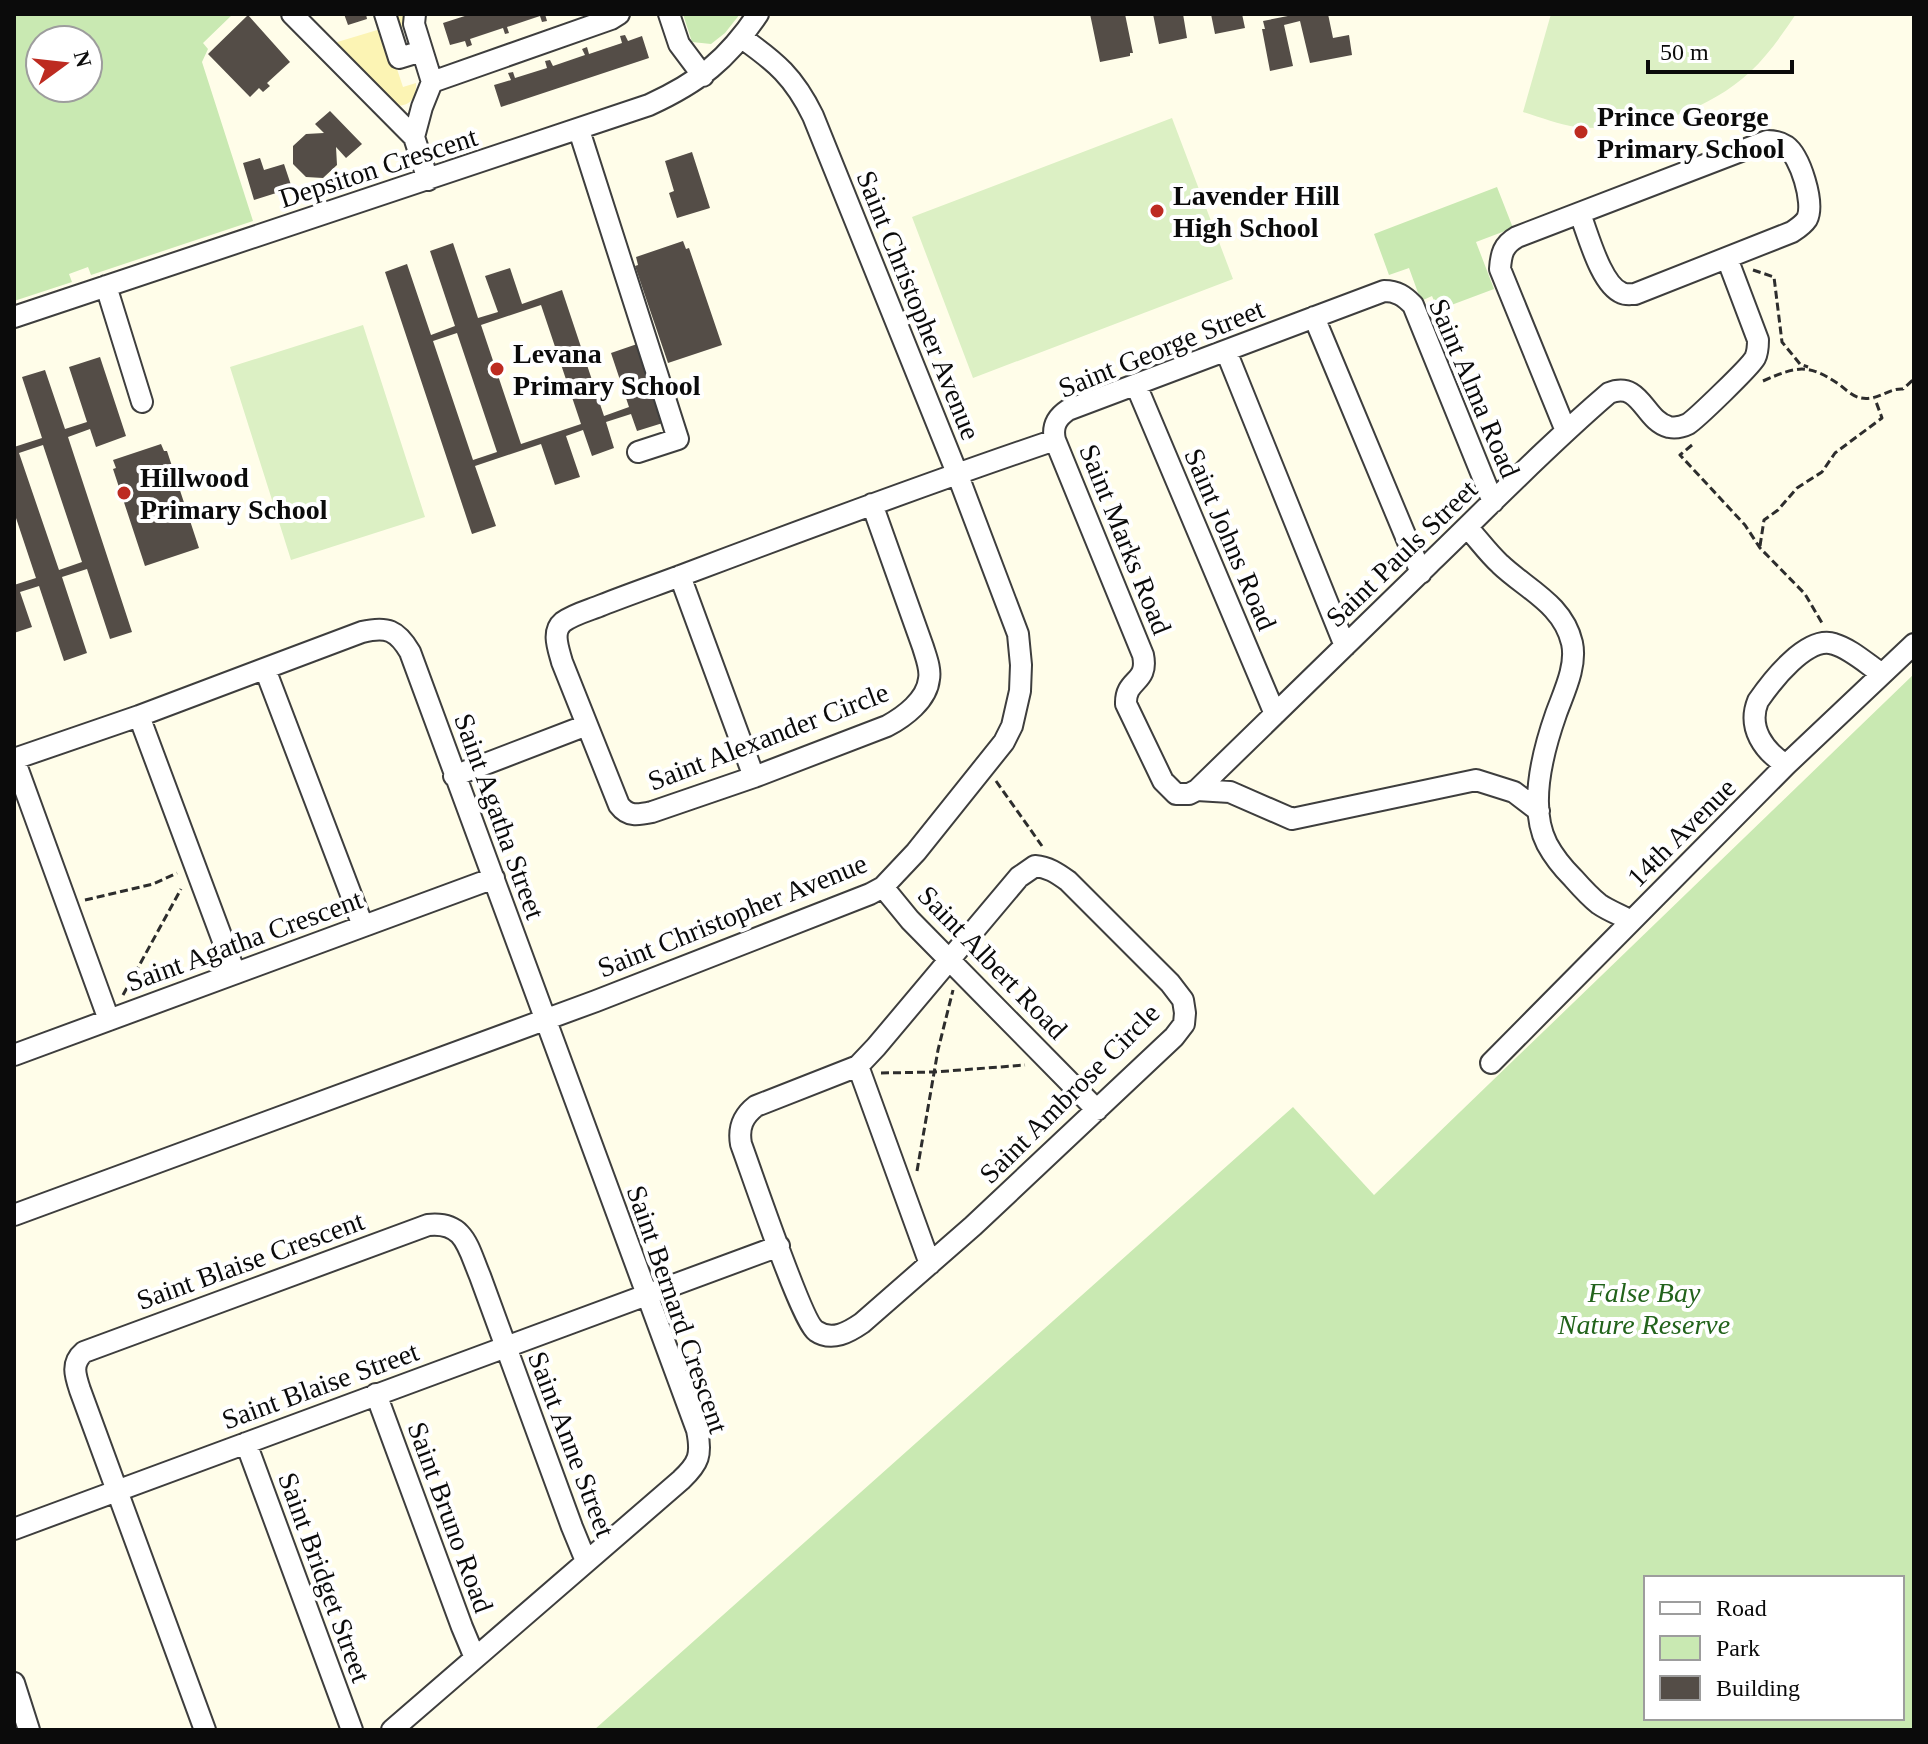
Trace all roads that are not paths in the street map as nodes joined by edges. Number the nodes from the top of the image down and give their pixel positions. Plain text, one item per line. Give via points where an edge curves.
1 (292, 14) edge
2 (385, 14) edge
3 (415, 14) edge
4 (619, 14) edge
5 (669, 14) edge
6 (758, 14) edge
7 (742, 38) junction
8 (422, 51) junction
9 (703, 76) junction
10 (432, 82) junction
11 (579, 130) junction
12 (414, 137) junction
13 (428, 180) junction
14 (1580, 214) junction
15 (1727, 258) junction
16 (106, 286) junction
17 (14, 317) edge
18 (1314, 317) junction
19 (1226, 351) junction
20 (1136, 385) junction
21 (142, 402) dead end
22 (1566, 431) junction
23 (1055, 440) junction
24 (638, 452) dead end
25 (957, 473) junction
26 (1493, 502) junction
27 (872, 504) junction
28 (1467, 527) junction
29 (1421, 573) junction
30 (680, 576) junction
31 (1914, 644) edge
32 (1345, 646) junction
33 (265, 669) junction
34 (1882, 674) junction
35 (1275, 714) junction
36 (139, 716) junction
37 (587, 725) junction
38 (14, 759) edge
39 (1786, 765) junction
40 (454, 776) junction
41 (754, 777) junction
42 (1197, 790) junction
43 (1539, 811) junction
44 (494, 878) junction
45 (883, 887) junction
46 (1631, 921) junction
47 (363, 926) junction
48 (956, 967) junction
49 (235, 973) junction
50 (109, 1020) junction
51 (544, 1020) junction
52 (14, 1055) edge
53 (1491, 1063) dead end
54 (860, 1070) junction
55 (1097, 1110) junction
56 (14, 1215) edge
57 (779, 1246) junction
58 (930, 1264) junction
59 (646, 1294) junction
60 (505, 1347) junction
61 (376, 1394) junction
62 (246, 1443) junction
63 (116, 1491) junction
64 (14, 1529) edge
65 (586, 1561) junction
66 (475, 1658) junction
67 (14, 1683) edge
68 (29, 1730) edge
69 (205, 1730) edge
70 (352, 1730) edge
71 (392, 1730) edge

1 - 12 street
2 - 8 street via 399,58
3 - 8 street
4 - 10 street
5 - 9 street via 679,44
6 - 7 street, Depsiton Crescent
7 - 9 street, Depsiton Crescent
7 - 25 street, Saint Christopher Avenue via 786,72 805,99
8 - 10 street
9 - 11 street, Depsiton Crescent via 649,105
10 - 12 street
11 - 13 street, Depsiton Crescent
11 - 24 street via 678,439
12 - 13 street
13 - 16 street, Depsiton Crescent
14 - 15 street via 1606,279 1624,294
14 - 15 street via 1758,143 1781,143 1793,154 1808,192 1808,217 1792,232
14 - 22 street via 1509,242 1501,253 1500,269
15 - 22 street, Saint Pauls Street via 1758,340 1752,362 1688,424 1668,427 1633,394 1616,390
16 - 17 street, Depsiton Crescent
16 - 21 street
18 - 19 street, Saint George Street
18 - 26 street, Saint Alma Road via 1384,291 1394,291 1413,305
18 - 29 street
19 - 20 street, Saint George Street
19 - 32 street
20 - 23 street, Saint George Street via 1062,414 1054,426
20 - 35 street, Saint Johns Road
22 - 26 street, Saint Pauls Street
23 - 25 street, Saint George Street
23 - 42 street, Saint Marks Road via 1143,655 1143,674 1127,690 1126,704 1168,789 1182,795
25 - 27 street, Saint Alexander Circle
25 - 45 street, Saint Christopher Avenue via 1021,648 1020,691 1004,742
26 - 28 street, Saint Pauls Street
27 - 30 street, Saint Alexander Circle
27 - 41 street, Saint Alexander Circle via 923,647 927,686 901,719
28 - 29 street, Saint Pauls Street
28 - 43 street via 1498,562 1550,605 1573,646 1573,662 1546,745
29 - 32 street, Saint Pauls Street
30 - 37 street, Saint Alexander Circle via 560,626 562,662
30 - 41 street
31 - 34 street, 14th Avenue
32 - 35 street, Saint Pauls Street
33 - 36 street
33 - 40 street, Saint Agatha Street via 362,632 377,628 396,634 410,652
33 - 47 street
34 - 39 street, 14th Avenue
34 - 39 street via 1847,650 1823,642 1784,668 1755,707 1754,724 1762,743
35 - 42 street
36 - 38 street
36 - 49 street
37 - 40 street
37 - 41 street, Saint Alexander Circle via 619,805 630,815
38 - 50 street
39 - 46 street, 14th Avenue
40 - 44 street, Saint Agatha Street
42 - 43 street via 1230,792 1292,819 1476,780 1514,792
43 - 46 street via 1546,843 1558,863 1599,904
44 - 47 street, Saint Agatha Crescent
44 - 51 street, Saint Agatha Street
45 - 48 street, Saint Albert Road
45 - 51 street, Saint Christopher Avenue
46 - 53 street, 14th Avenue
47 - 49 street, Saint Agatha Crescent
48 - 54 street, Saint Ambrose Circle
48 - 55 street, Saint Albert Road
48 - 55 street, Saint Ambrose Circle via 1026,871 1043,866 1068,881 1170,983 1183,1000 1184,1024
49 - 50 street, Saint Agatha Crescent
50 - 52 street, Saint Agatha Crescent
51 - 56 street, Saint Christopher Avenue
51 - 59 street, Saint Bernard Crescent
54 - 57 street, Saint Ambrose Circle via 756,1106 743,1120 741,1144
54 - 58 street
55 - 58 street, Saint Ambrose Circle
57 - 58 street, Saint Ambrose Circle via 809,1324 823,1334 852,1330
57 - 59 street
59 - 60 street, Saint Blaise Street
59 - 65 street, Saint Bernard Crescent via 697,1430 700,1452 691,1470
60 - 61 street, Saint Blaise Street
60 - 63 street, Saint Blaise Crescent via 467,1244 454,1228 439,1224 108,1343 84,1352 75,1373
60 - 65 street, Saint Anne Street
61 - 62 street, Saint Blaise Street
61 - 66 street, Saint Bruno Road
62 - 63 street, Saint Blaise Street
62 - 70 street, Saint Bridget Street
63 - 64 street, Saint Blaise Street
63 - 69 street
65 - 66 street, Saint Bernard Crescent
66 - 71 street, Saint Bernard Crescent
67 - 68 street

